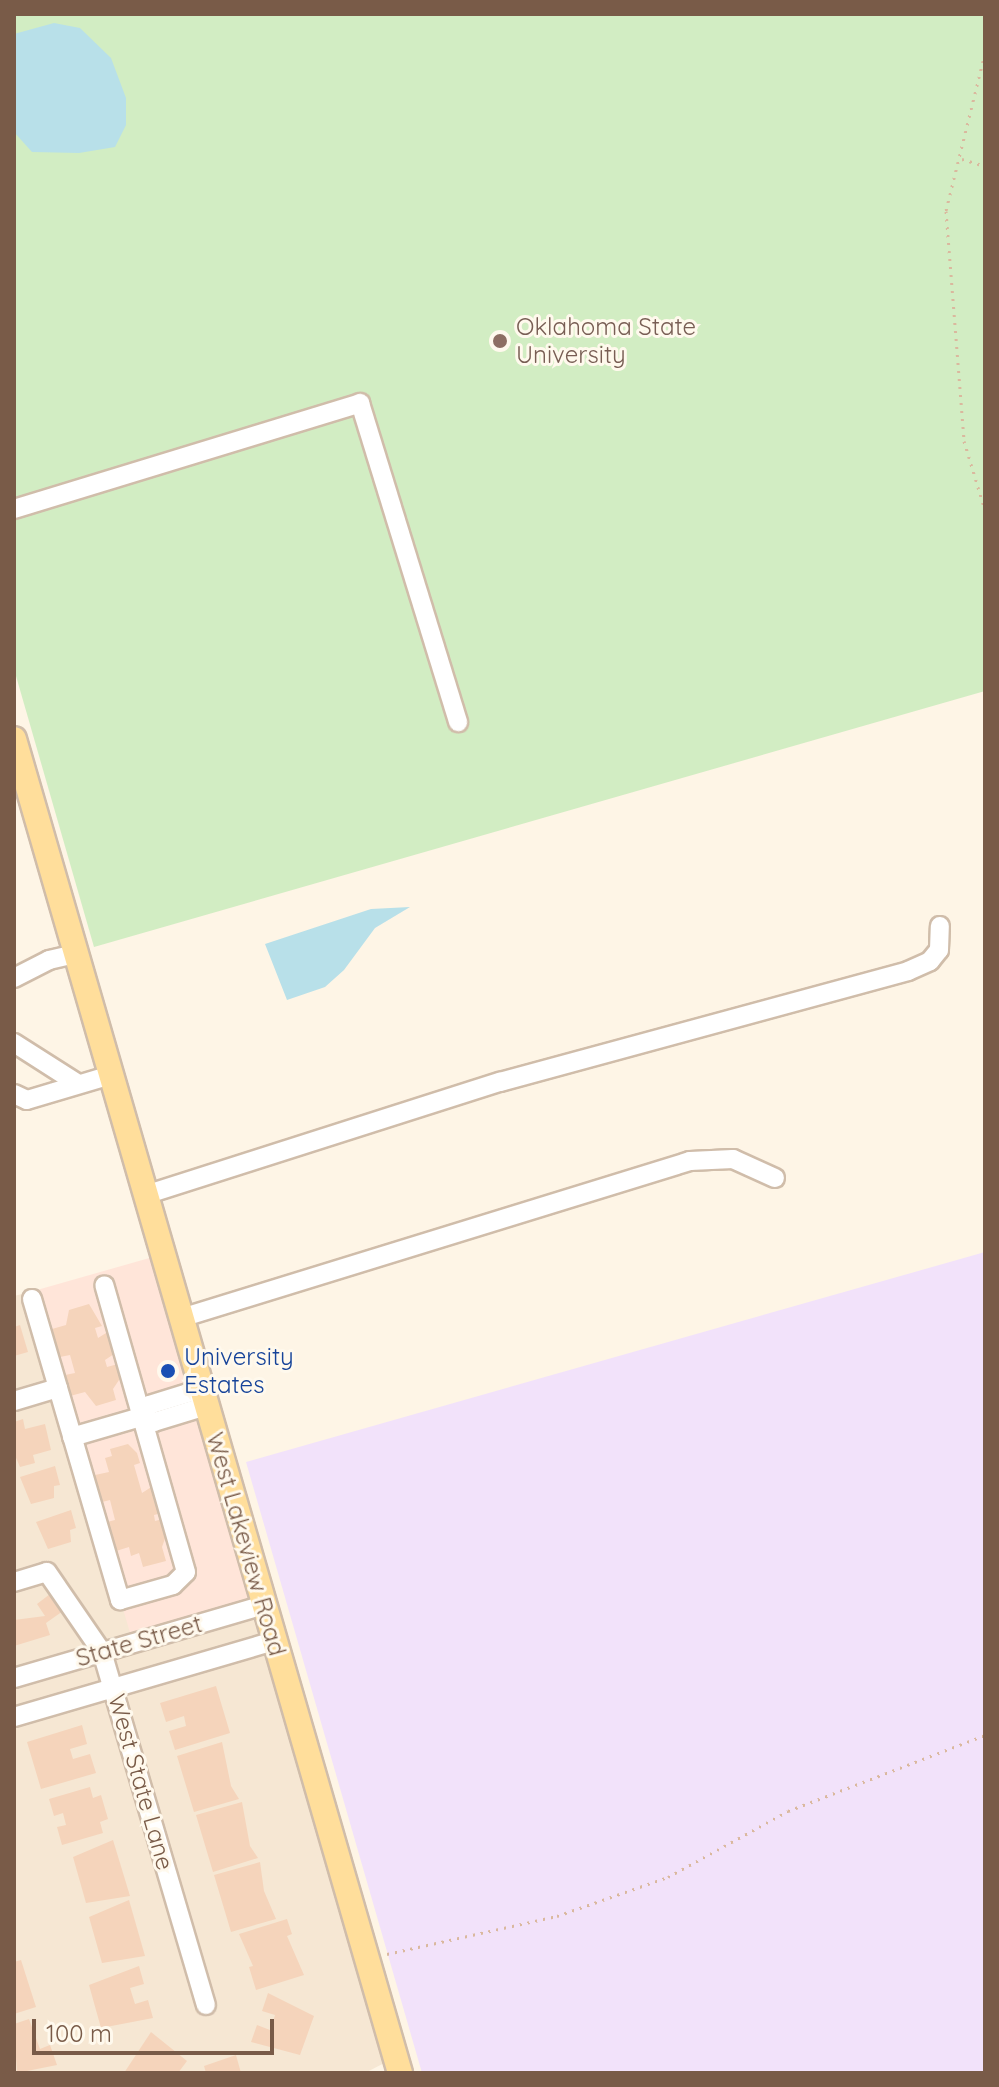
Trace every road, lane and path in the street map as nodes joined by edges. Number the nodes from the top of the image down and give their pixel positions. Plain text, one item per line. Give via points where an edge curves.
1 (985, 53) edge
2 (962, 159) junction
3 (985, 166) edge
4 (14, 509) edge
5 (985, 510) edge
6 (458, 722) dead end
7 (14, 739) edge
8 (940, 926) dead end
9 (76, 954) junction
10 (14, 978) edge
11 (14, 1043) edge
12 (111, 1075) junction
13 (78, 1084) junction
14 (14, 1094) edge
15 (775, 1178) dead end
16 (145, 1195) junction
17 (104, 1285) dead end
18 (32, 1299) dead end
19 (181, 1318) junction
20 (58, 1388) junction
21 (204, 1398) junction
22 (14, 1401) edge
23 (141, 1417) junction
24 (72, 1437) junction
25 (14, 1582) edge
26 (264, 1605) junction
27 (274, 1641) junction
28 (102, 1652) junction
29 (14, 1678) edge
30 (113, 1688) junction
31 (14, 1717) edge
32 (985, 1735) edge
33 (368, 1960) junction
34 (206, 2005) dead end
35 (400, 2073) edge

1 - 2 path
2 - 3 path
2 - 5 path via 946,211 952,322 964,441
4 - 6 street via 360,403
7 - 9 main road, West Lakeview Road
8 - 16 street via 939,950 930,961 908,971 500,1082
9 - 10 street via 49,960
9 - 12 main road, West Lakeview Road
11 - 13 street
12 - 13 street
12 - 16 main road, West Lakeview Road
13 - 14 street via 27,1100
15 - 19 street via 733,1159 690,1161
16 - 19 main road, West Lakeview Road
17 - 23 street
18 - 20 street
19 - 21 main road, West Lakeview Road
20 - 22 street
20 - 24 street
21 - 23 street via 149,1405
21 - 26 main road, West Lakeview Road
23 - 24 street
23 - 24 street via 186,1572 173,1585 120,1600
25 - 28 street, West State Lane via 47,1572
26 - 27 main road, West Lakeview Road
26 - 28 street, State Street
27 - 30 street, State Street
27 - 33 main road, West Lakeview Road
28 - 29 street, State Street
28 - 30 street, West State Lane
30 - 31 street, State Street
30 - 34 street, West State Lane
32 - 33 path via 788,1811 668,1877 557,1916
33 - 35 main road, West Lakeview Road

